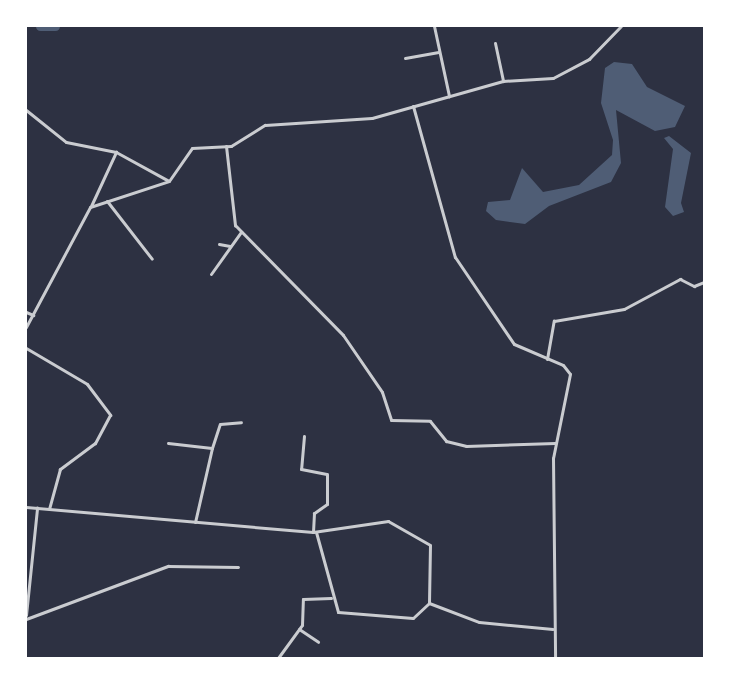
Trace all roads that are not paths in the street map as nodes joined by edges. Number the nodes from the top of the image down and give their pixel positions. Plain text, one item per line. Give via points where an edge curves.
1 (434, 26) edge
2 (621, 26) edge
3 (495, 43) dead end
4 (438, 52) junction
5 (405, 58) dead end
6 (503, 81) junction
7 (449, 96) junction
8 (413, 106) junction
9 (26, 110) edge
10 (226, 146) junction
11 (116, 152) junction
12 (169, 181) junction
13 (107, 201) junction
14 (90, 207) junction
15 (241, 232) junction
16 (219, 244) dead end
17 (232, 246) junction
18 (152, 259) dead end
19 (212, 274) dead end
20 (705, 282) edge
21 (26, 312) edge
22 (33, 315) junction
23 (26, 327) edge
24 (26, 348) edge
25 (547, 360) junction
26 (242, 422) dead end
27 (304, 436) dead end
28 (168, 443) dead end
29 (555, 443) junction
30 (212, 448) junction
31 (26, 507) edge
32 (37, 508) junction
33 (49, 509) junction
34 (195, 522) junction
35 (315, 532) junction
36 (238, 567) dead end
37 (332, 598) junction
38 (429, 603) junction
39 (26, 617) edge
40 (299, 629) junction
41 (554, 629) junction
42 (318, 642) dead end
43 (278, 658) edge
44 (433, 658) edge
45 (450, 658) edge
46 (555, 658) edge

1 - 4 street
2 - 6 street via 574,71
3 - 6 street
4 - 5 street
4 - 7 street
6 - 7 street
7 - 8 street
8 - 10 street via 314,126 265,125
8 - 25 street via 455,257 514,344
9 - 11 street via 66,142
10 - 12 street via 192,148
10 - 15 street via 236,199 234,223
11 - 12 street
11 - 14 street
12 - 13 street
13 - 14 street
13 - 18 street
14 - 22 street
15 - 17 street
15 - 29 street via 343,335 382,392 391,420 430,421 446,441 466,446
16 - 17 street
17 - 19 street
20 - 25 street via 694,286 680,279 624,309 554,321
21 - 22 street
22 - 23 street
24 - 33 street via 87,384 110,415 94,443 60,469
25 - 29 street via 570,374
26 - 30 street via 220,424
27 - 35 street via 300,470 327,474 327,504 314,513
28 - 30 street
29 - 41 street
30 - 34 street
31 - 32 street
32 - 33 street
32 - 39 street
33 - 34 street
34 - 35 street
35 - 37 street
35 - 38 street via 384,520 423,540 433,557
36 - 39 street via 168,566
37 - 38 street via 340,613 408,618 421,614
37 - 40 street via 303,599
38 - 41 street via 479,622
40 - 42 street
40 - 43 street
41 - 46 street
44 - 45 street

